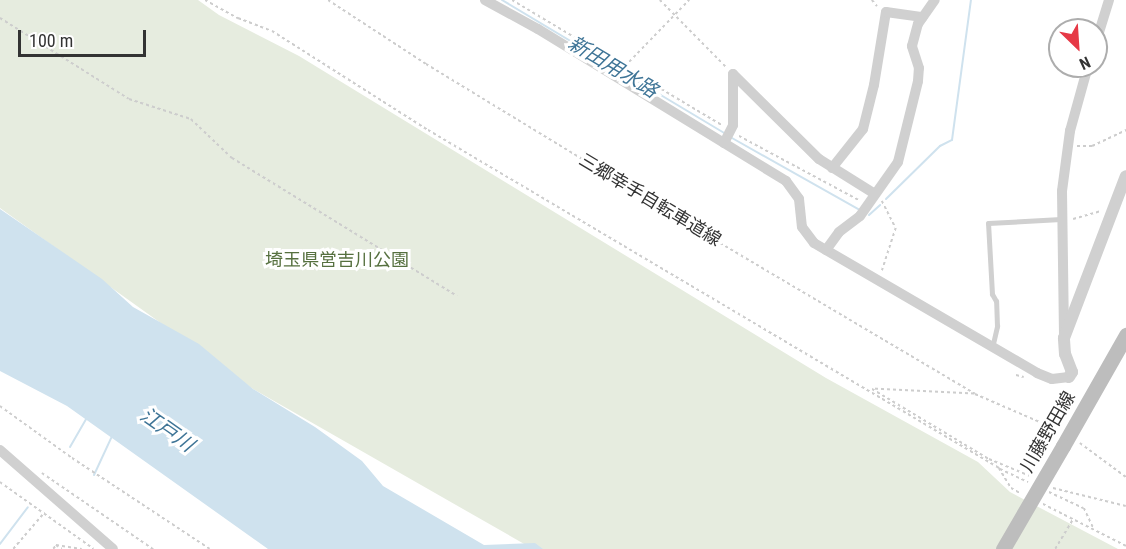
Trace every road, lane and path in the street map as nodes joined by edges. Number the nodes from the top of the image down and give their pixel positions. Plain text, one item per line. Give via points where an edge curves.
1 (205, 0) edge
2 (328, 0) edge
3 (485, 0) edge
4 (512, 0) edge
5 (660, 0) edge
6 (689, 0) edge
7 (935, 0) edge
8 (1109, 0) edge
9 (675, 14) junction
10 (923, 17) junction
11 (0, 18) edge
12 (1103, 18) edge
13 (624, 67) junction
14 (733, 74) junction
15 (1085, 78) edge
16 (731, 130) junction
17 (1126, 130) edge
18 (724, 142) junction
19 (1067, 145) junction
20 (832, 168) junction
21 (1126, 176) edge
22 (875, 194) junction
23 (868, 205) junction
24 (1108, 210) dead end
25 (1060, 219) junction
26 (826, 250) junction
27 (879, 281) junction
28 (457, 296) dead end
29 (1126, 335) edge
30 (1064, 338) junction
31 (992, 348) junction
32 (1069, 377) joint
33 (872, 389) junction
34 (864, 390) junction
35 (975, 394) junction
36 (0, 406) edge
37 (1067, 440) junction
38 (0, 450) edge
39 (999, 468) junction
40 (38, 470) dead end
41 (1126, 477) edge
42 (1035, 479) dead end
43 (0, 482) edge
44 (1031, 483) dead end
45 (1044, 484) dead end
46 (1041, 488) dead end
47 (1054, 489) junction
48 (1052, 493) junction
49 (1022, 494) dead end
50 (1042, 504) dead end
51 (1126, 506) edge
52 (44, 513) junction
53 (1073, 519) junction
54 (1095, 529) junction
55 (56, 545) junction
56 (1126, 546) edge
57 (13, 549) edge
58 (53, 549) edge
59 (62, 549) edge
60 (81, 549) edge
61 (94, 549) edge
62 (113, 549) edge
63 (153, 549) edge
64 (210, 549) edge
65 (1003, 549) edge
66 (1055, 549) edge

1 - 34 path via 272,31 428,130
2 - 35 path, 三郷幸手自転車道線 via 715,240
3 - 18 street
4 - 13 path
5 - 9 path
6 - 9 path
7 - 10 street
8 - 12 street
9 - 13 path
9 - 14 path
10 - 20 street via 886,12 863,129
10 - 22 street via 912,46 919,68 918,81 900,157
11 - 28 path via 129,99 191,119 232,158
13 - 16 path
14 - 16 street
14 - 20 street
15 - 19 street
16 - 18 street
16 - 23 path
17 - 19 path via 1092,146
18 - 26 street via 792,185 806,235
19 - 25 street
20 - 22 street
21 - 30 street
22 - 23 street
22 - 27 path via 890,212 896,228
23 - 26 street
24 - 25 path
25 - 30 street
25 - 31 lane via 988,223 997,326
26 - 27 street
27 - 31 street
29 - 37 main road, 川藤野田線
30 - 32 street via 1072,372
31 - 32 street via 1044,376
33 - 34 path, 三郷幸手自転車道線
33 - 35 path, 三郷幸手自転車道線
33 - 42 path via 989,459
34 - 39 path
35 - 37 path, 三郷幸手自転車道線
36 - 64 path
37 - 41 path, 三郷幸手自転車道線
37 - 65 main road, 川藤野田線, bridge
38 - 62 street
39 - 44 path
39 - 49 path via 1011,488
40 - 63 path
43 - 52 path
45 - 47 path
46 - 48 path
47 - 48 path
47 - 51 path
48 - 54 path via 1084,508
50 - 53 path
52 - 57 path
52 - 61 path
53 - 54 path
53 - 66 path
54 - 56 path
55 - 58 path
55 - 59 path
55 - 60 path

